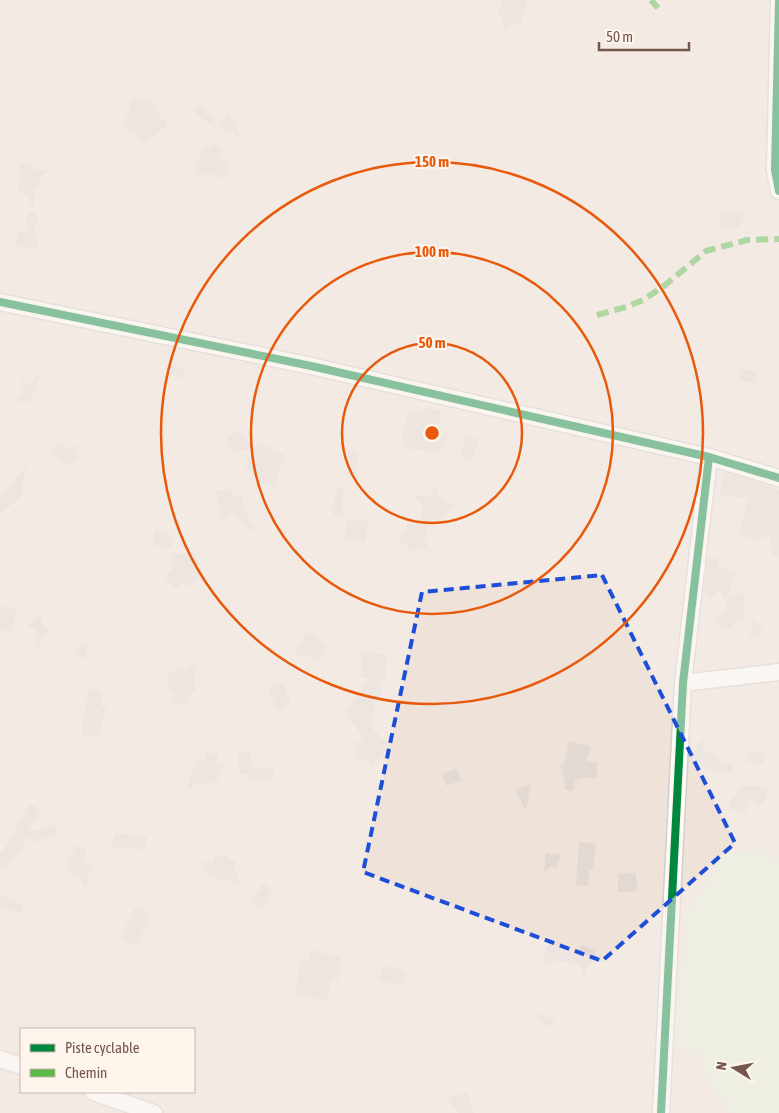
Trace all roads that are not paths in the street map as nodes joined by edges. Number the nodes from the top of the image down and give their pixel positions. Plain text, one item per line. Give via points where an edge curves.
1 (779, 2) edge
2 (779, 191) edge
3 (0, 302) edge
4 (709, 457) junction
5 (779, 478) edge
6 (779, 672) edge
7 (683, 683) junction
8 (0, 1059) edge
9 (20, 1066) edge
10 (96, 1093) edge
11 (154, 1113) edge
12 (661, 1113) edge

1 - 2 street via 775,170
3 - 4 street via 321,369
4 - 5 street
4 - 7 street
6 - 7 street
7 - 12 street
8 - 9 street
10 - 11 street

